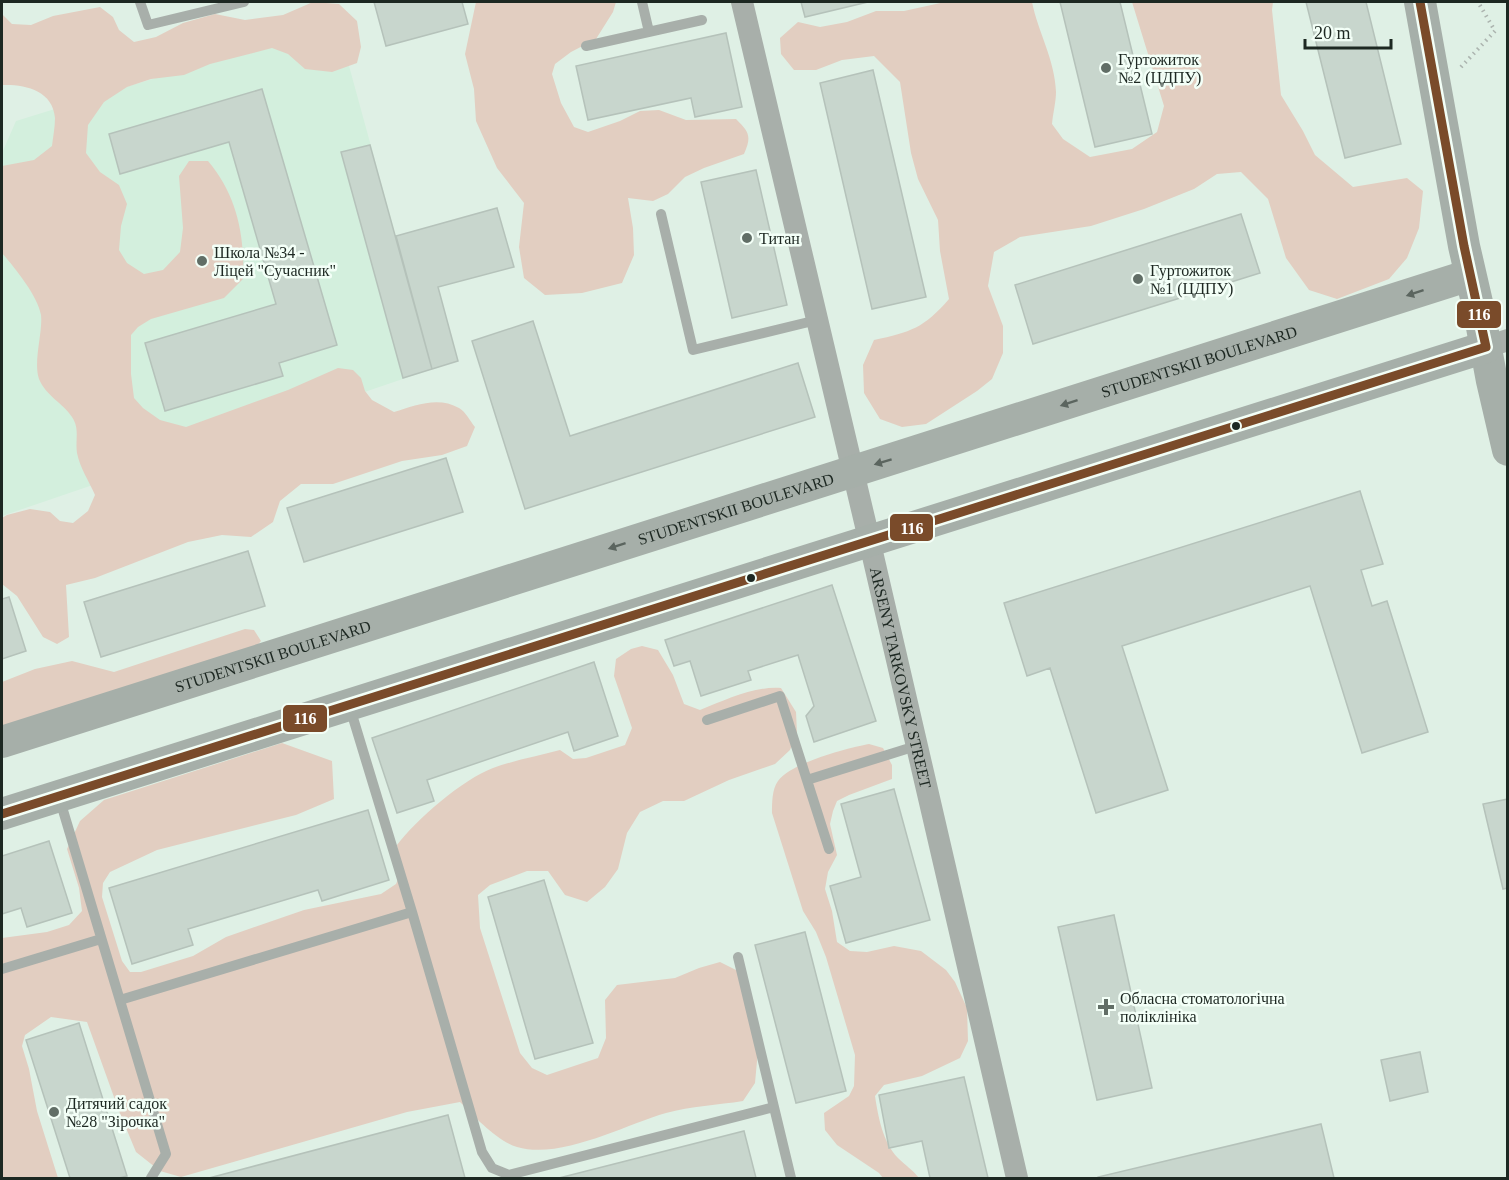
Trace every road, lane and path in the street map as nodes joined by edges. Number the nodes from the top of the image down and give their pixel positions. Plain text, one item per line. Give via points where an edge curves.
1 (140, 2) edge
2 (244, 2) edge
3 (642, 2) edge
4 (742, 2) edge
5 (1420, 2) edge
6 (1478, 2) edge
7 (702, 20) dead end
8 (650, 32) junction
9 (586, 46) dead end
10 (1457, 72) dead end
11 (661, 214) dead end
12 (1470, 275) junction
13 (817, 320) junction
14 (1497, 344) edge
15 (1508, 450) edge
16 (853, 470) junction
17 (870, 539) junction
18 (349, 705) junction
19 (707, 720) dead end
20 (2, 742) edge
21 (916, 746) junction
22 (807, 780) junction
23 (58, 796) junction
24 (2, 814) edge
25 (829, 849) dead end
26 (412, 912) junction
27 (101, 939) junction
28 (738, 957) dead end
29 (2, 969) edge
30 (120, 1000) junction
31 (774, 1107) junction
32 (151, 1179) edge
33 (791, 1179) edge
34 (1017, 1179) edge

1 - 2 lane via 148,25
3 - 8 lane
4 - 13 street, ARSENY TARKOVSKY STREET
5 - 12 street
6 - 10 path via 1495,31
7 - 8 lane
8 - 9 lane
11 - 13 lane via 693,350
12 - 14 street via 1479,311
12 -> 16 street, STUDENTSKII BOULEVARD
13 - 16 street, ARSENY TARKOVSKY STREET
14 - 15 street
14 - 17 street
16 - 17 street, ARSENY TARKOVSKY STREET
16 -> 20 street, STUDENTSKII BOULEVARD
17 - 18 street
17 - 21 street, ARSENY TARKOVSKY STREET
18 - 23 street
18 - 26 lane
19 - 22 lane via 780,696
21 - 22 lane
21 - 34 street, ARSENY TARKOVSKY STREET
22 - 25 lane
23 - 24 street
23 - 27 lane
26 - 30 lane
26 - 31 lane via 482,1152 492,1168 509,1174
27 - 29 lane
27 - 30 lane
28 - 31 lane
30 - 32 lane via 166,1154
31 - 33 lane

